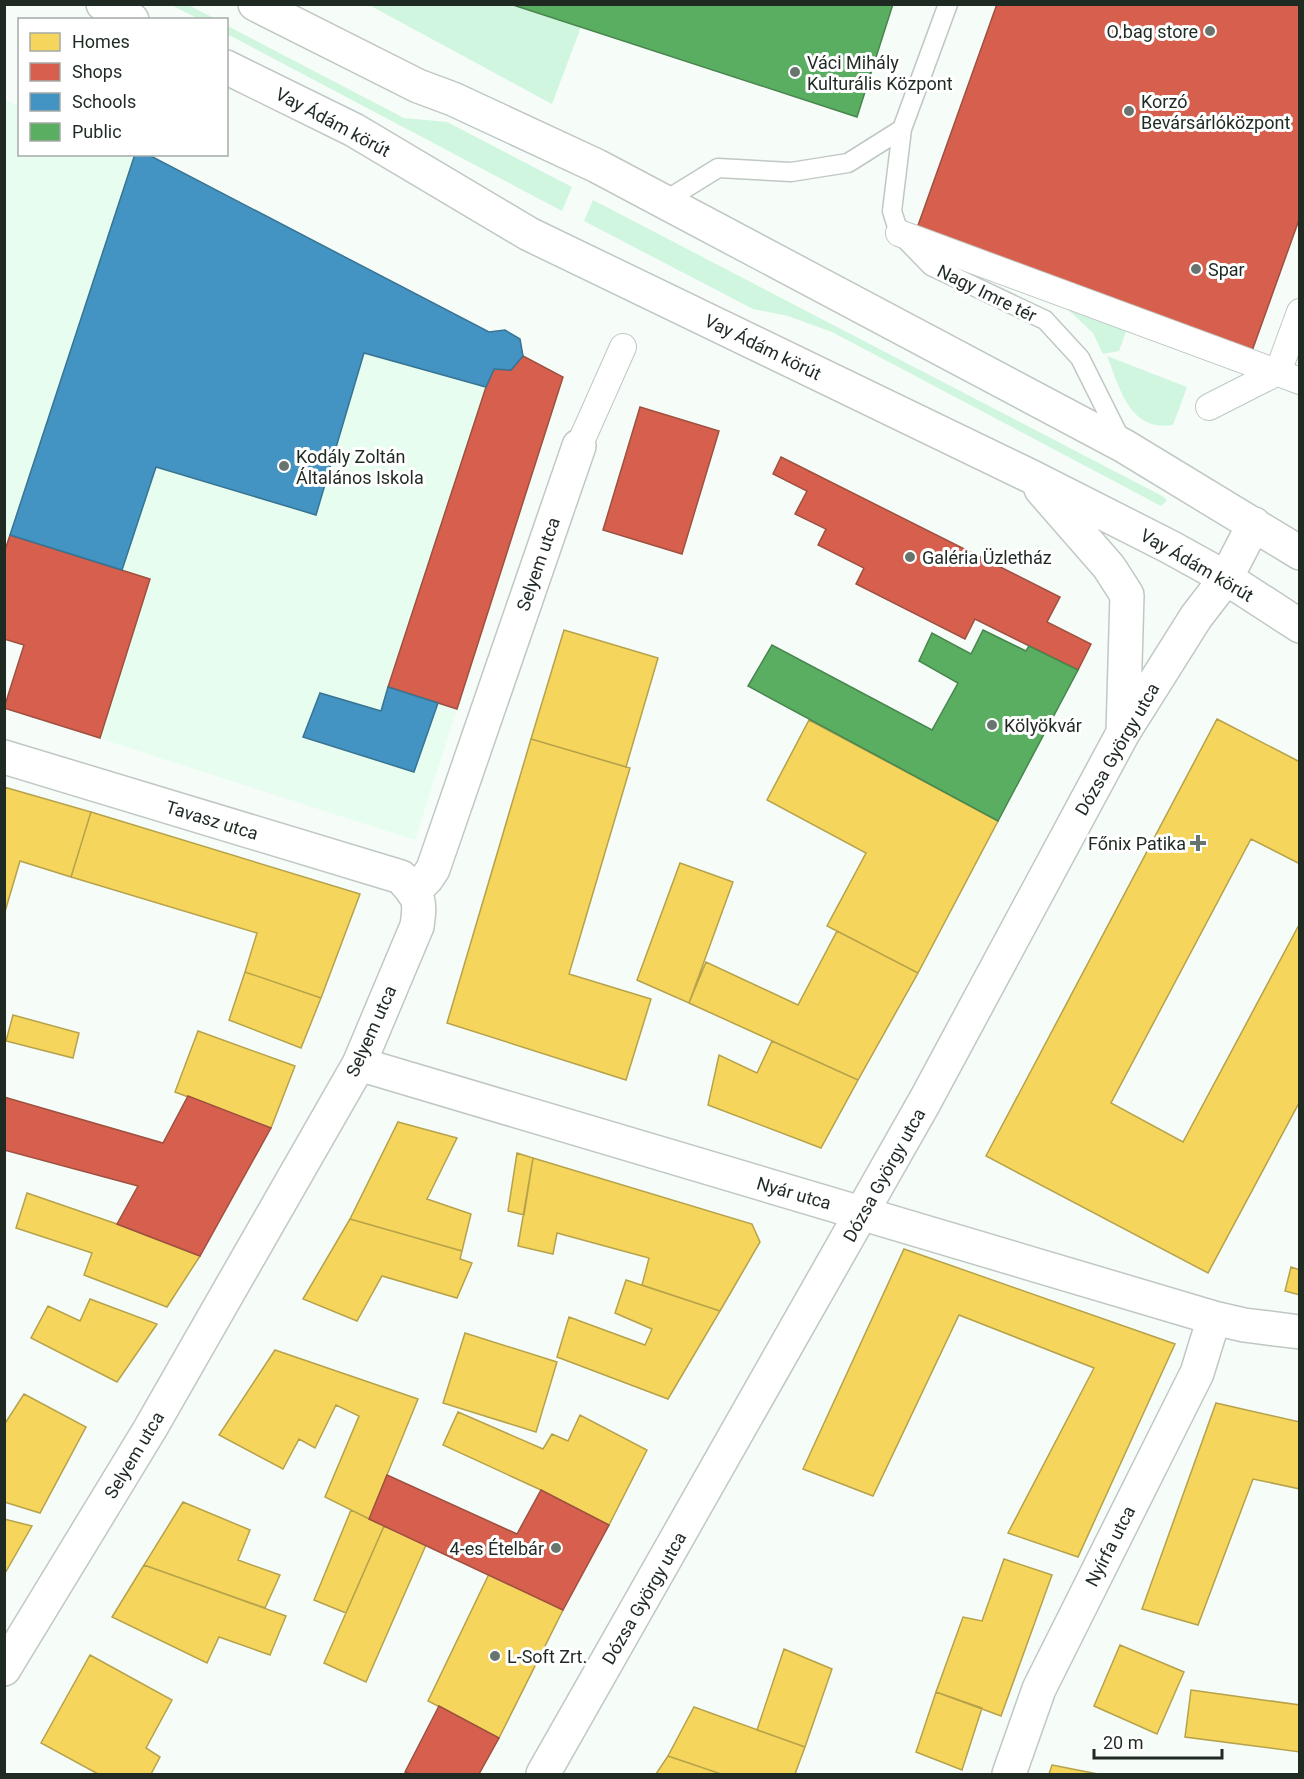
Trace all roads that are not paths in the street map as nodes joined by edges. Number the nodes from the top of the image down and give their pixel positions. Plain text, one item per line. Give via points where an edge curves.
1 (102, 4) edge
2 (255, 4) edge
3 (948, 4) edge
4 (128, 18) edge
5 (228, 68) edge
6 (902, 129) junction
7 (663, 202) junction
8 (899, 233) junction
9 (1299, 312) edge
10 (623, 347) dead end
11 (1289, 377) edge
12 (1209, 407) dead end
13 (579, 446) joint
14 (1124, 446) junction
15 (1030, 476) junction
16 (1254, 524) junction
17 (1299, 553) edge
18 (1226, 578) junction
19 (1299, 626) edge
20 (1123, 733) junction
21 (4, 757) edge
22 (413, 892) junction
23 (359, 1064) junction
24 (863, 1213) junction
25 (1214, 1318) junction
26 (1299, 1332) edge
27 (4, 1669) edge
28 (543, 1774) edge
29 (1009, 1774) edge

1 - 4 street
2 - 7 street via 418,86 597,166
3 - 6 lane
5 - 15 street, Vay Ádám körút via 354,130 529,234
6 - 7 lane via 848,163 792,172 718,168
6 - 8 lane via 892,211
7 - 14 street
8 - 11 street
8 - 14 lane, Nagy Imre tér via 931,266 1045,320 1080,358
9 - 11 street
10 - 13 street, Selyem utca
11 - 12 street
13 - 22 street, Selyem utca via 433,869
14 - 16 street
15 - 18 street, Vay Ádám körút
15 - 20 street via 1109,567 1127,595
16 - 17 street
16 - 18 street, Dózsa György utca
18 - 19 street, Vay Ádám körút
18 - 20 street, Dózsa György utca via 1196,617
20 - 24 street, Dózsa György utca
21 - 22 street, Tavasz utca via 401,877
22 - 23 street, Selyem utca via 420,905 417,926
23 - 24 street, Nyár utca
23 - 27 street, Selyem utca via 150,1430
24 - 25 street, Nyár utca
24 - 28 street, Dózsa György utca
25 - 26 street, Nyár utca
25 - 29 street, Nyírfa utca via 1197,1373 1039,1689

